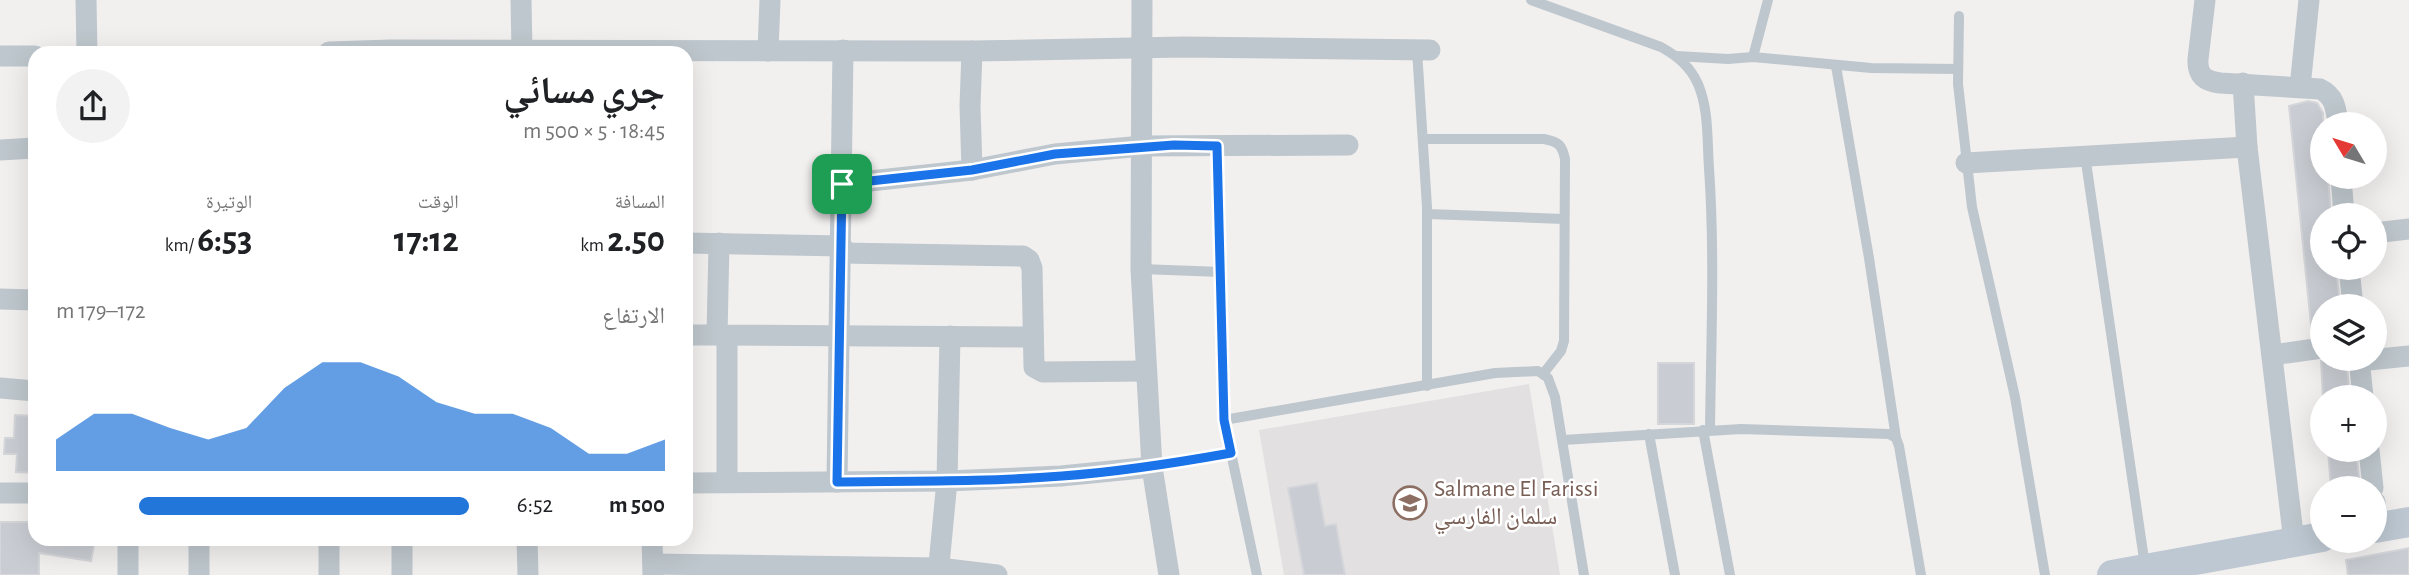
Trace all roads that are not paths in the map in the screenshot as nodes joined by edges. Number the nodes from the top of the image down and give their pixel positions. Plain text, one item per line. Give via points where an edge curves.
1 (86, 0) edge
2 (521, 0) edge
3 (770, 0) edge
4 (1142, 0) edge
5 (1531, 0) edge
6 (1768, 0) edge
7 (2205, 0) edge
8 (2309, 0) edge
9 (1959, 16) dead end
10 (88, 46) edge
11 (522, 46) edge
12 (1142, 48) junction
13 (843, 50) junction
14 (1424, 50) joint
15 (768, 51) junction
16 (972, 51) junction
17 (693, 52) edge
18 (0, 56) edge
19 (28, 56) edge
20 (1677, 56) junction
21 (1753, 57) junction
22 (1836, 66) junction
23 (1958, 69) junction
24 (2243, 83) junction
25 (2300, 87) junction
26 (2336, 112) edge
27 (1424, 139) junction
28 (1348, 145) dead end
29 (1142, 146) junction
30 (1217, 146) junction
31 (2247, 147) junction
32 (28, 148) edge
33 (0, 150) edge
34 (2087, 157) junction
35 (1966, 163) junction
36 (972, 170) junction
37 (842, 184) junction
38 (1427, 214) junction
39 (1564, 219) junction
40 (2409, 229) edge
41 (2387, 232) edge
42 (693, 243) edge
43 (719, 243) junction
44 (841, 249) junction
45 (1141, 269) junction
46 (1221, 272) junction
47 (0, 299) edge
48 (28, 300) edge
49 (693, 335) edge
50 (722, 336) junction
51 (950, 336) junction
52 (838, 337) junction
53 (1033, 337) junction
54 (2310, 350) edge
55 (2272, 355) junction
56 (2409, 356) edge
57 (2387, 358) edge
58 (1146, 371) junction
59 (1543, 374) junction
60 (1427, 386) junction
61 (0, 388) edge
62 (28, 390) edge
63 (1224, 420) junction
64 (1707, 430) junction
65 (1649, 434) junction
66 (1895, 438) junction
67 (1563, 440) junction
68 (1231, 453) junction
69 (1152, 467) junction
70 (947, 481) junction
71 (693, 482) edge
72 (727, 482) junction
73 (837, 482) junction
74 (0, 493) edge
75 (28, 493) edge
76 (2387, 520) edge
77 (2409, 522) edge
78 (2308, 539) edge
79 (128, 546) edge
80 (199, 546) edge
81 (328, 546) edge
82 (402, 546) edge
83 (527, 546) edge
84 (652, 546) edge
85 (2145, 569) junction
86 (653, 570) edge
87 (938, 572) edge
88 (128, 575) edge
89 (199, 575) edge
90 (329, 575) edge
91 (401, 575) edge
92 (528, 575) edge
93 (997, 575) edge
94 (1169, 575) edge
95 (1257, 575) edge
96 (1584, 575) edge
97 (1675, 575) edge
98 (1730, 575) edge
99 (1921, 575) edge
100 (2045, 575) edge
101 (2112, 575) edge

1 - 10 street
2 - 11 street
3 - 15 street
4 - 12 street
5 - 20 lane via 1640,38
6 - 21 lane
7 - 24 street via 2199,73 2210,82
8 - 25 street
9 - 23 lane
12 - 14 street
12 - 16 street
12 - 29 street
13 - 15 street
13 - 16 street
13 - 37 street
14 - 27 lane
15 - 17 street
16 - 36 street
18 - 19 street
20 - 21 lane
20 - 64 lane via 1697,83 1706,116 1713,226
21 - 22 lane
22 - 23 lane
22 - 66 lane
23 - 35 lane
24 - 25 street
24 - 31 street
25 - 26 street via 2329,95
27 - 38 lane
27 - 39 lane via 1556,142 1565,159
28 - 30 street
29 - 30 street
29 - 36 street via 1055,154
29 - 45 street
30 - 46 lane
31 - 34 street
31 - 55 street
32 - 33 street
34 - 35 street
34 - 85 lane
35 - 100 lane via 1983,262 2015,397
36 - 37 street
37 - 44 street
38 - 39 lane
38 - 60 lane
39 - 59 lane via 1564,341
40 - 41 street
42 - 43 street
43 - 44 street
43 - 50 street
44 - 52 street
44 - 53 street via 1023,256 1032,268
45 - 46 lane
45 - 58 street
46 - 63 lane
47 - 48 street
49 - 50 street
50 - 52 street
50 - 72 street
51 - 52 street
51 - 53 street
51 - 70 street
52 - 73 street
53 - 58 street via 1034,367 1039,370
54 - 55 street
55 - 78 street
56 - 57 street
58 - 69 street
59 - 60 lane via 1523,370
59 - 67 lane via 1551,386
60 - 63 lane
61 - 62 street
63 - 68 lane
64 - 65 lane
64 - 66 lane via 1870,432
64 - 98 lane
65 - 67 lane
65 - 97 lane
66 - 99 lane
67 - 96 lane
68 - 69 lane
68 - 95 lane
69 - 70 street
69 - 94 street
70 - 73 street
70 - 87 street
71 - 72 street
72 - 73 street
74 - 75 street
76 - 77 street
78 - 85 street
79 - 88 street
80 - 89 street
81 - 90 street
82 - 91 street
83 - 92 street
84 - 86 street
85 - 101 street
86 - 87 street
87 - 93 street

